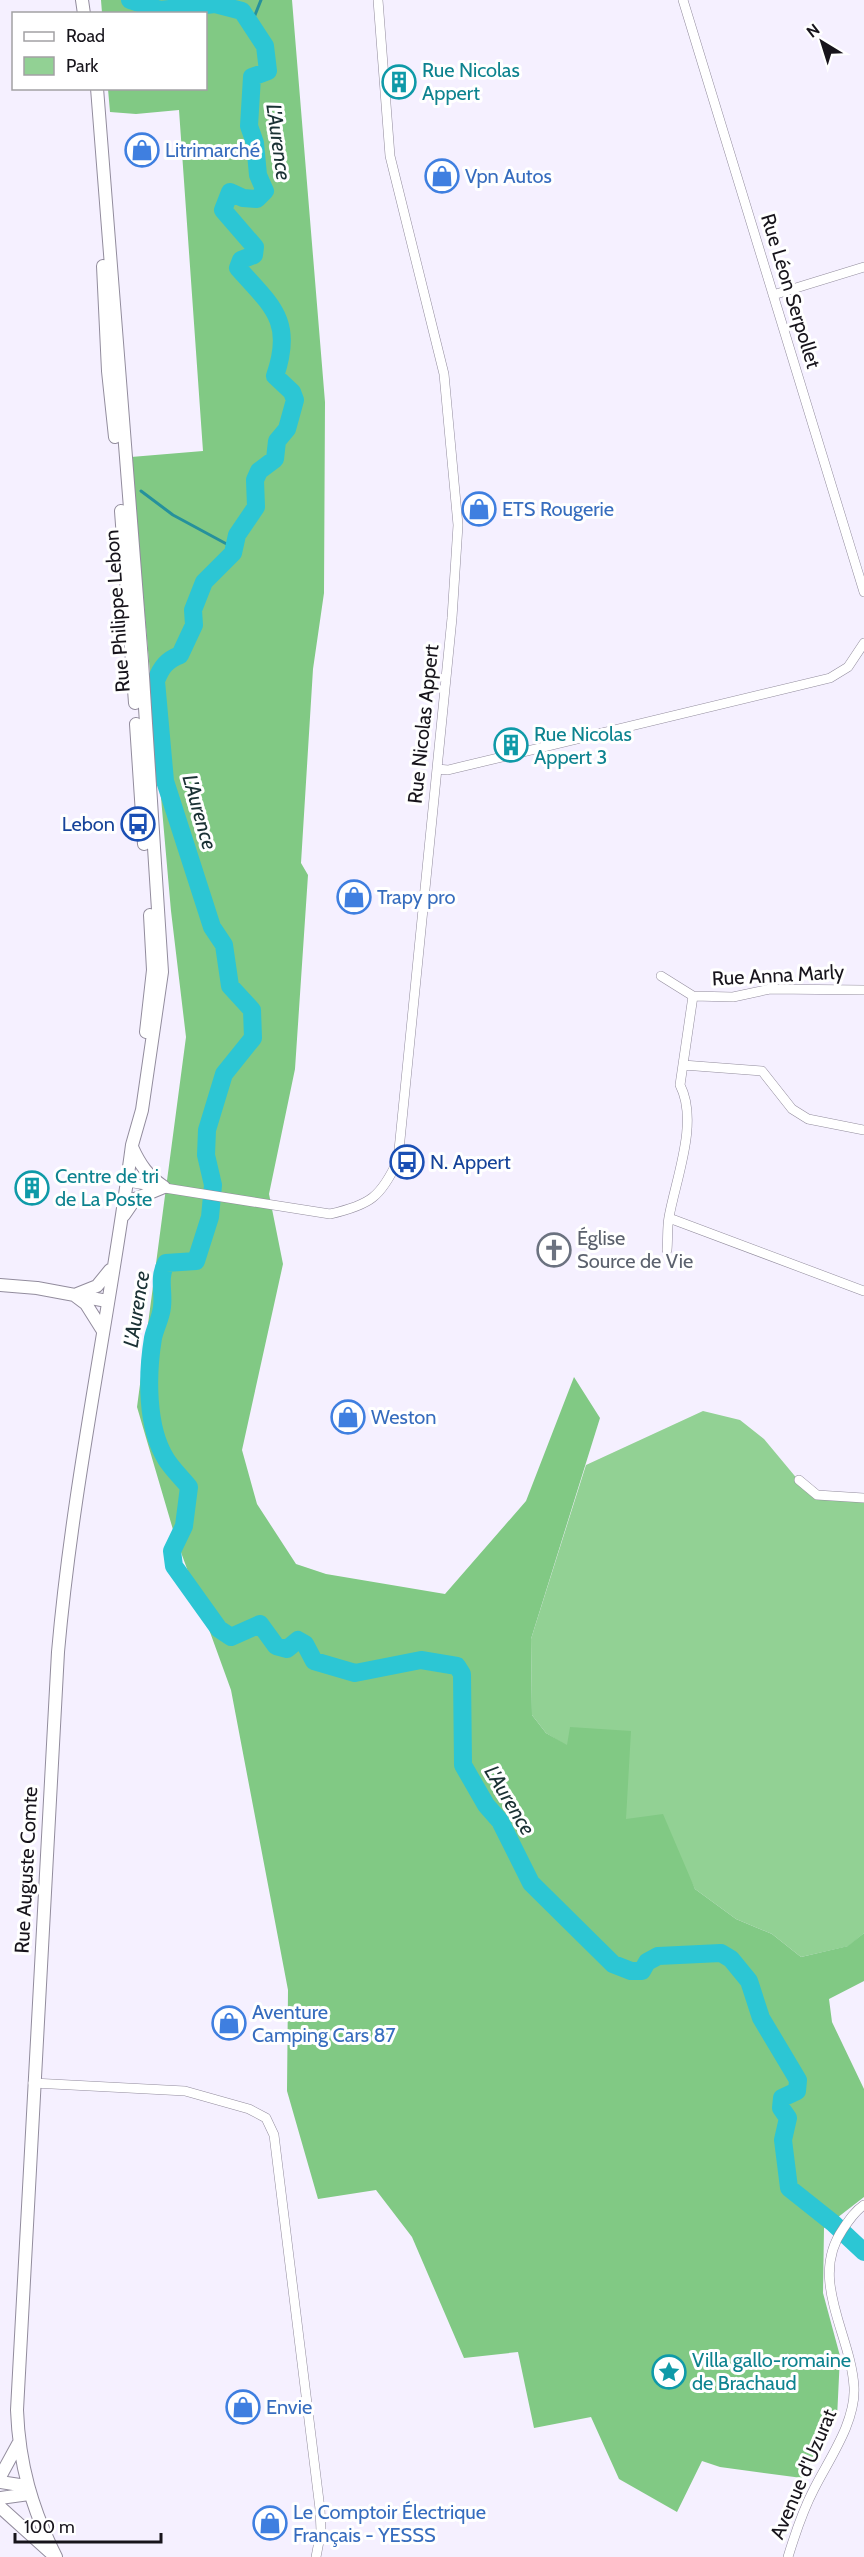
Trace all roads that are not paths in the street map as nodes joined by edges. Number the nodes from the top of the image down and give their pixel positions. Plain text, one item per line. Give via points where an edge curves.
1 (378, 0) edge
2 (682, 0) edge
3 (89, 90) edge
4 (97, 90) edge
5 (864, 267) edge
6 (772, 295) junction
7 (864, 592) edge
8 (864, 643) edge
9 (437, 769) junction
10 (662, 976) dead end
11 (864, 990) edge
12 (693, 996) junction
13 (683, 1065) junction
14 (136, 1128) junction
15 (864, 1131) edge
16 (132, 1145) junction
17 (127, 1182) junction
18 (164, 1186) junction
19 (669, 1218) junction
20 (121, 1221) junction
21 (667, 1250) dead end
22 (112, 1267) junction
23 (0, 1285) edge
24 (864, 1290) edge
25 (73, 1295) junction
26 (107, 1300) junction
27 (103, 1331) junction
28 (799, 1480) dead end
29 (864, 1498) edge
30 (33, 2083) junction
31 (864, 2205) edge
32 (18, 2444) junction
33 (0, 2477) edge
34 (0, 2482) edge
35 (28, 2490) junction
36 (1, 2504) edge
37 (55, 2557) edge
38 (316, 2557) edge
39 (788, 2557) edge

1 - 9 street, Rue Nicolas Appert via 390,156 444,374 454,467 458,525
2 - 6 street, Rue Léon Serpollet
3 - 14 street, Rue Philippe Lebon via 153,970 135,1107
4 - 14 street, Rue Philippe Lebon via 162,972
5 - 6 street
6 - 7 street, Rue Léon Serpollet
8 - 9 street via 848,667 830,678 518,754
9 - 18 street, Rue Nicolas Appert via 398,1160 387,1183 371,1201 330,1214
10 - 12 street, Rue Anna Marly
11 - 12 street, Rue Anna Marly via 770,989 733,997
12 - 13 street, Rue Anna Marly
13 - 15 street via 762,1071 792,1109 808,1119
13 - 19 street, Rue Anna Marly via 680,1085 688,1114
14 - 16 street, Rue Philippe Lebon
16 - 17 street, Rue Philippe Lebon
16 - 18 street via 143,1169
17 - 18 street, Rue Nicolas Appert
17 - 20 street, Rue Philippe Lebon
18 - 20 street via 135,1199
19 - 21 street, Rue Anna Marly
19 - 24 street
20 - 22 street, Rue Philippe Lebon
22 - 25 street via 98,1286
22 - 26 street, Rue Philippe Lebon
23 - 25 street
25 - 26 street
25 - 27 street via 86,1304
26 - 27 street, Rue Auguste Comte
27 - 30 street, Rue Auguste Comte via 65,1573
28 - 29 street via 817,1495
30 - 32 street, Rue Auguste Comte
30 - 38 street via 185,2091 249,2109 266,2118 274,2135 320,2509
31 - 39 street, Avenue d'Uzurat via 835,2240 829,2270 851,2367 853,2403
32 - 33 street
32 - 35 street, Rue Auguste Comte
34 - 35 street
35 - 36 street
35 - 37 street, Rue Auguste Comte
36 - 37 street

